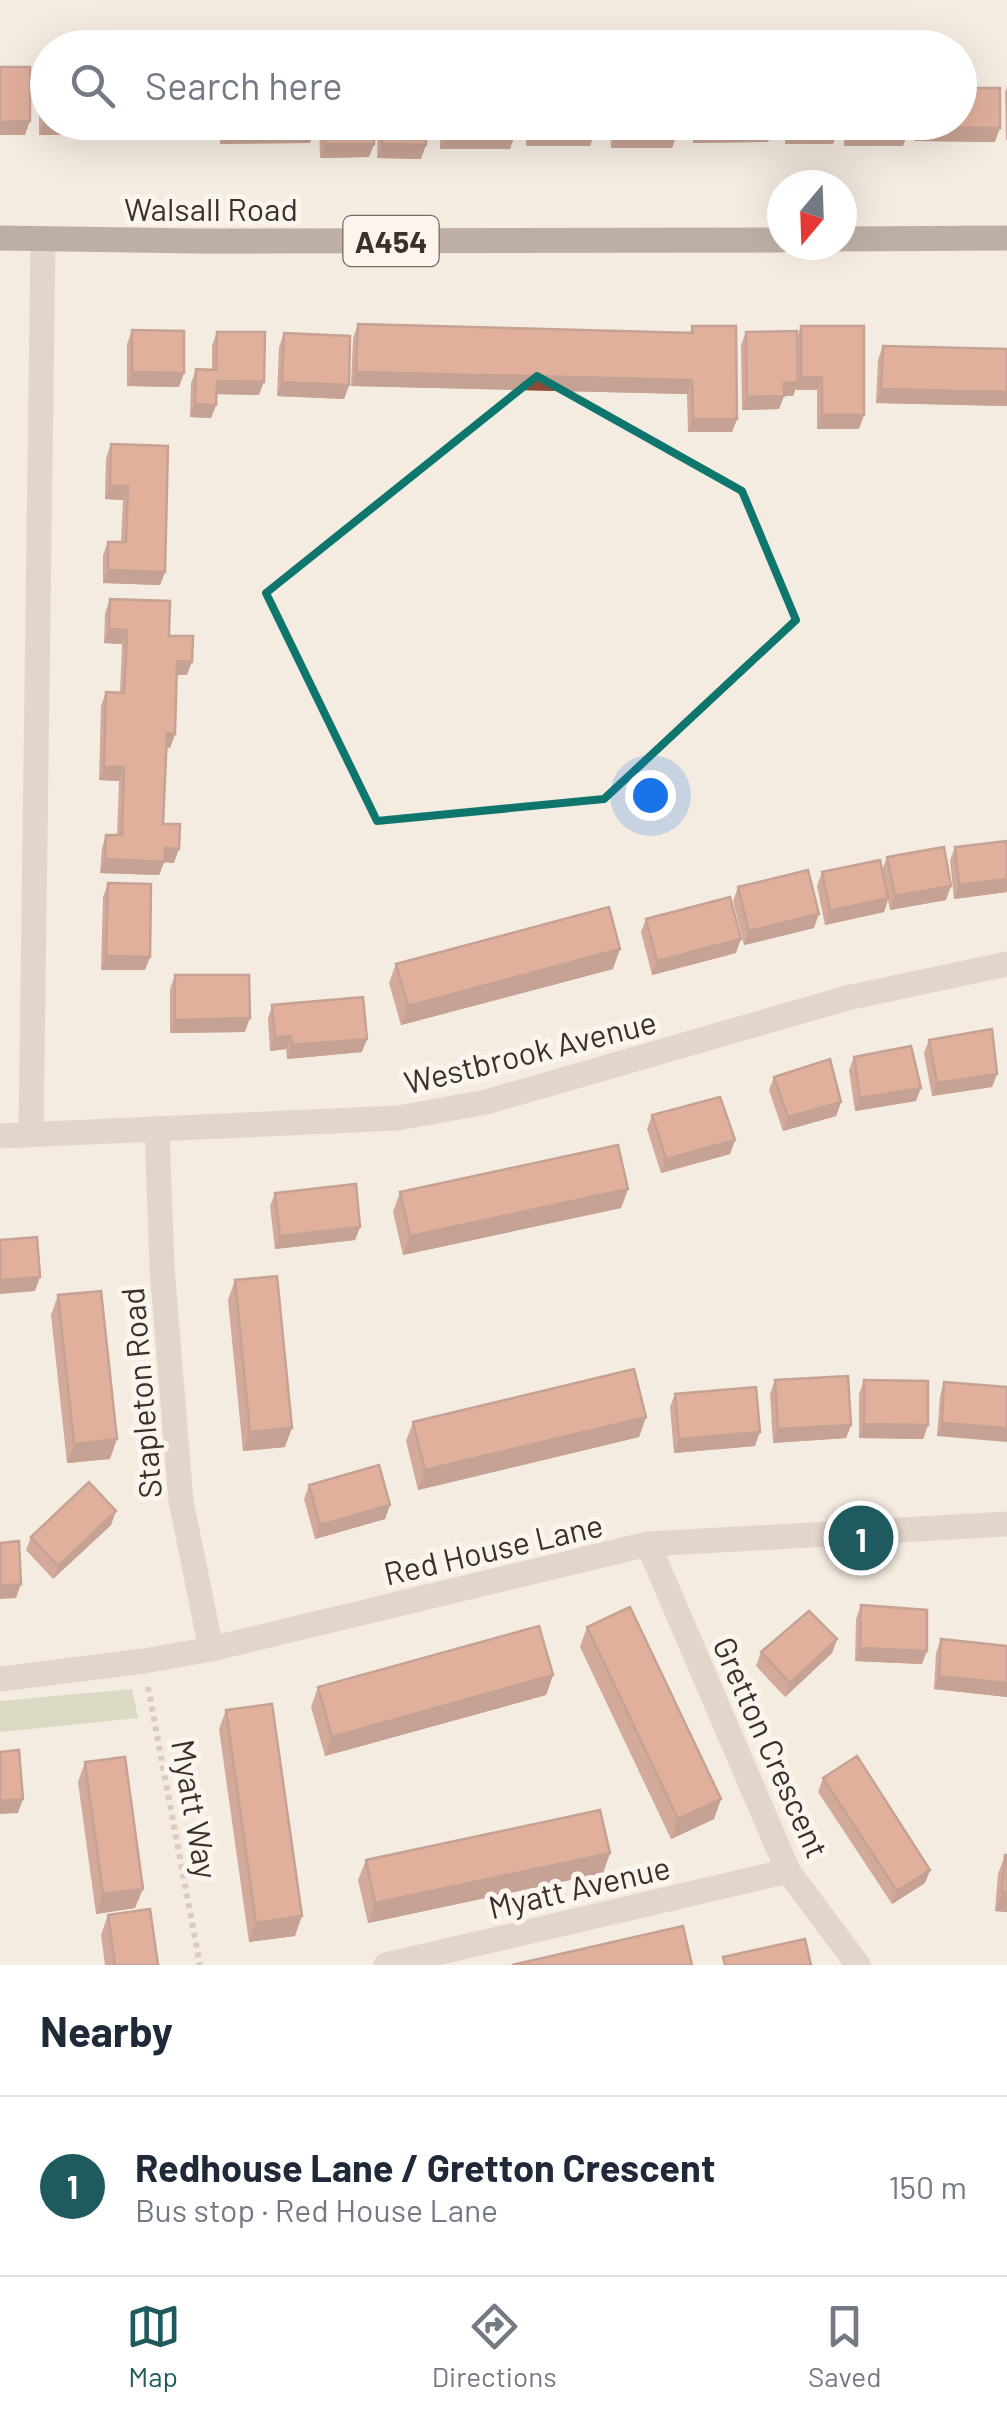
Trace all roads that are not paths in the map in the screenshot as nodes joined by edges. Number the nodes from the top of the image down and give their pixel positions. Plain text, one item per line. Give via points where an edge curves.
1 (0, 238) edge
2 (1007, 238) edge
3 (857, 239) edge
4 (43, 240) junction
5 (767, 240) edge
6 (1007, 964) edge
7 (157, 1129) junction
8 (32, 1135) junction
9 (0, 1136) edge
10 (1007, 1524) edge
11 (648, 1544) junction
12 (211, 1648) junction
13 (0, 1679) edge
14 (788, 1871) junction
15 (386, 1965) edge
16 (858, 1965) edge

1 - 4 main road, Walsall Road / A454
2 - 3 main road
4 - 5 main road, Walsall Road / A454
4 - 8 street
6 - 7 street, Westbrook Avenue via 847,998 486,1102 398,1118
7 - 8 street, Westbrook Avenue
7 - 12 street, Stapleton Road via 182,1502
8 - 9 street, Westbrook Avenue
10 - 11 street, Red House Lane
11 - 12 street, Red House Lane
11 - 14 street, Gretton Crescent
12 - 13 street, Red House Lane
14 - 15 street, Myatt Avenue
14 - 16 street, Gretton Crescent

